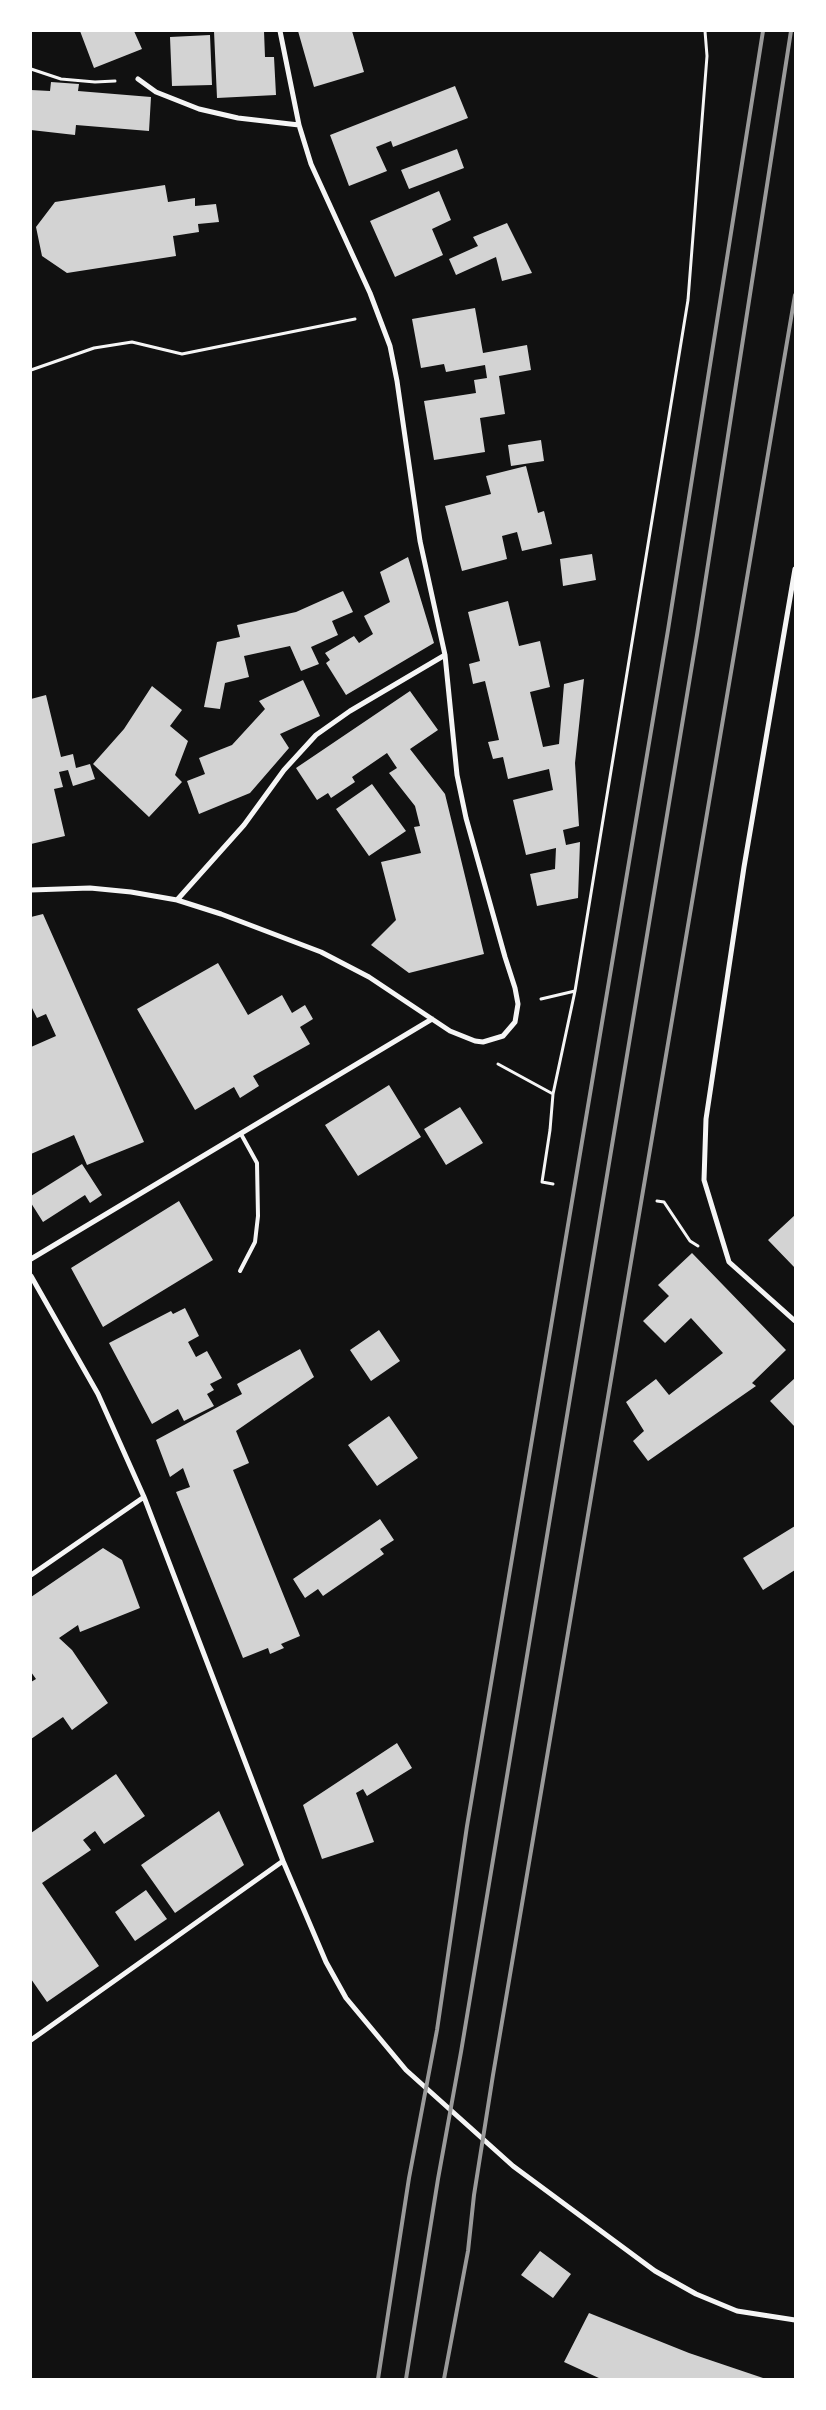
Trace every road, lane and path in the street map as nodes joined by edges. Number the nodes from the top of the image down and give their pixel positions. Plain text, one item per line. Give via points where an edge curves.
1 (280, 31) edge
2 (706, 31) edge
3 (31, 69) edge
4 (138, 79) joint
5 (299, 125) junction
6 (378, 314) junction
7 (31, 370) edge
8 (795, 569) edge
9 (445, 655) junction
10 (31, 890) edge
11 (177, 900) junction
12 (574, 990) junction
13 (518, 1004) junction
14 (432, 1019) junction
15 (475, 1041) junction
16 (552, 1094) junction
17 (241, 1134) junction
18 (553, 1184) dead end
19 (657, 1201) dead end
20 (690, 1241) dead end
21 (31, 1259) edge
22 (240, 1271) dead end
23 (31, 1276) edge
24 (795, 1322) edge
25 (144, 1497) junction
26 (31, 1575) edge
27 (284, 1862) junction
28 (31, 2040) edge
29 (795, 2320) edge

1 - 5 street
2 - 12 path via 707,56 688,300
3 - 4 path via 61,79 95,82
4 - 5 street via 156,92 199,109 238,118
5 - 6 street via 311,164
6 - 7 path via 182,354 132,342 94,348
6 - 9 street via 390,346 397,381 420,541
8 - 24 street via 744,866 709,1100 704,1180 730,1262
9 - 11 street via 316,735 284,770 244,826
9 - 13 street via 457,775
10 - 11 street via 90,888
11 - 14 street via 321,952 369,977
12 - 13 path
12 - 16 path
13 - 15 street via 515,1022 503,1036
14 - 15 street
14 - 17 street
15 - 16 path via 483,1055
16 - 18 path via 542,1182
17 - 21 street
17 - 22 lane via 257,1163 258,1216 255,1242
19 - 20 path via 664,1202
23 - 25 street via 98,1394
25 - 26 street
25 - 27 street
27 - 28 street
27 - 29 street via 326,1962 346,1998 406,2070 512,2166 655,2271 696,2294 737,2312

